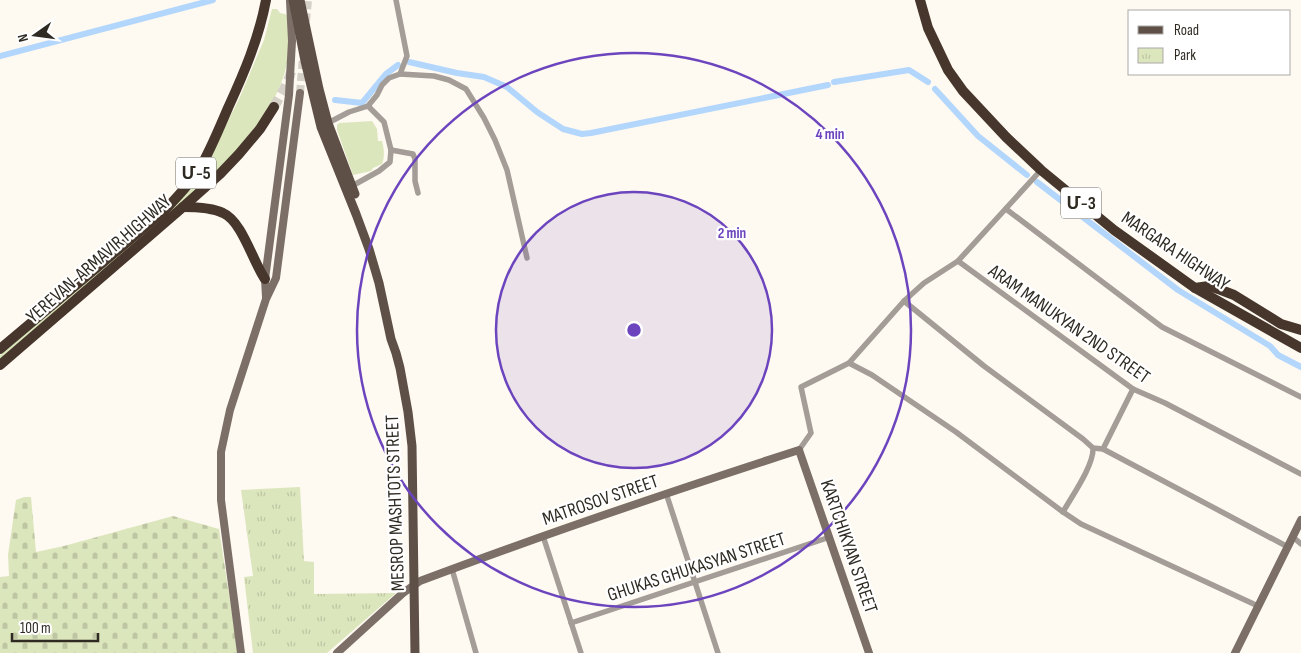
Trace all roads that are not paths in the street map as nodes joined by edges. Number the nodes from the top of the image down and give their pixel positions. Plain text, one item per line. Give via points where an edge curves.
1 (266, 0) edge
2 (291, 0) edge
3 (300, 0) edge
4 (396, 0) edge
5 (920, 0) edge
6 (400, 74) junction
7 (300, 93) tunnel mouth
8 (274, 106) tunnel mouth
9 (368, 106) junction
10 (324, 125) junction
11 (391, 150) junction
12 (1041, 170) junction
13 (352, 186) junction
14 (418, 193) dead end
15 (184, 207) junction
16 (1006, 209) junction
17 (526, 258) dead end
18 (958, 261) junction
19 (265, 279) junction
20 (1195, 288) junction
21 (266, 299) junction
22 (904, 301) junction
23 (1301, 330) edge
24 (1301, 348) edge
25 (0, 350) edge
26 (396, 353) junction
27 (848, 363) junction
28 (0, 365) edge
29 (1133, 389) junction
30 (1301, 397) edge
31 (1094, 448) junction
32 (1103, 449) junction
33 (799, 450) junction
34 (1301, 474) edge
35 (666, 493) junction
36 (1063, 512) junction
37 (1301, 520) edge
38 (542, 536) junction
39 (830, 537) junction
40 (1293, 537) junction
41 (1301, 544) edge
42 (1288, 547) junction
43 (452, 569) junction
44 (695, 581) junction
45 (414, 586) junction
46 (1258, 606) junction
47 (571, 623) junction
48 (241, 653) edge
49 (336, 653) edge
50 (415, 653) edge
51 (476, 653) edge
52 (581, 653) edge
53 (718, 653) edge
54 (869, 653) edge
55 (1235, 653) edge

1 - 25 highway, YEREVAN-ARMAVIR HIGHWAY / Մ-5 via 261,27 244,72 199,170 164,210
2 - 10 main road
2 - 19 street via 289,95
3 - 10 main road
4 - 6 street via 407,56
5 - 12 highway, MARGARA HIGHWAY / Մ-3 via 928,28 948,70 963,91
6 - 9 street via 389,78
6 - 17 street via 434,76 466,89 496,140 507,170
7 - 21 street via 276,278
8 - 15 highway, YEREVAN-ARMAVIR HIGHWAY / Մ-5 via 239,154
9 - 10 street
9 - 11 street via 384,122
10 - 13 main road
10 - 26 main road via 369,249
11 - 13 street via 390,162
11 - 14 street via 413,154
12 - 16 street
12 - 20 highway, MARGARA HIGHWAY / Մ-3 via 1114,230
13 - 26 main road via 384,280
15 - 19 highway via 225,214 238,226
15 - 28 highway, YEREVAN-ARMAVIR HIGHWAY / Մ-5
16 - 18 street
16 - 30 street via 1162,327
18 - 22 street via 924,283
18 - 29 street, ARAM MANUKYAN 2ND STREET
19 - 21 street
20 - 23 highway via 1209,286 1234,295 1281,324
20 - 24 highway, MARGARA HIGHWAY / Մ-3
21 - 48 street via 230,410 221,452 221,500
22 - 27 street
22 - 31 street
26 - 45 main road, MESROP MASHTOTS STREET via 412,446
27 - 33 street via 801,387 811,432
27 - 36 street via 872,375 956,432
29 - 32 street
29 - 34 street, ARAM MANUKYAN 2ND STREET
31 - 32 street
31 - 36 street via 1094,454
32 - 42 street
33 - 35 street, MATROSOV STREET
33 - 39 street, KARTCHIKYAN STREET
35 - 38 street, MATROSOV STREET
35 - 44 street
36 - 46 street via 1082,524
37 - 40 street
38 - 43 street, MATROSOV STREET
38 - 47 street
39 - 44 street, GHUKAS GHUKASYAN STREET
39 - 54 street, KARTCHIKYAN STREET
40 - 41 street
40 - 42 street
42 - 46 street
43 - 45 street, MATROSOV STREET
43 - 51 street
44 - 47 street, GHUKAS GHUKASYAN STREET
44 - 53 street
45 - 49 street, MATROSOV STREET
45 - 50 main road, MESROP MASHTOTS STREET
46 - 55 street
47 - 52 street

